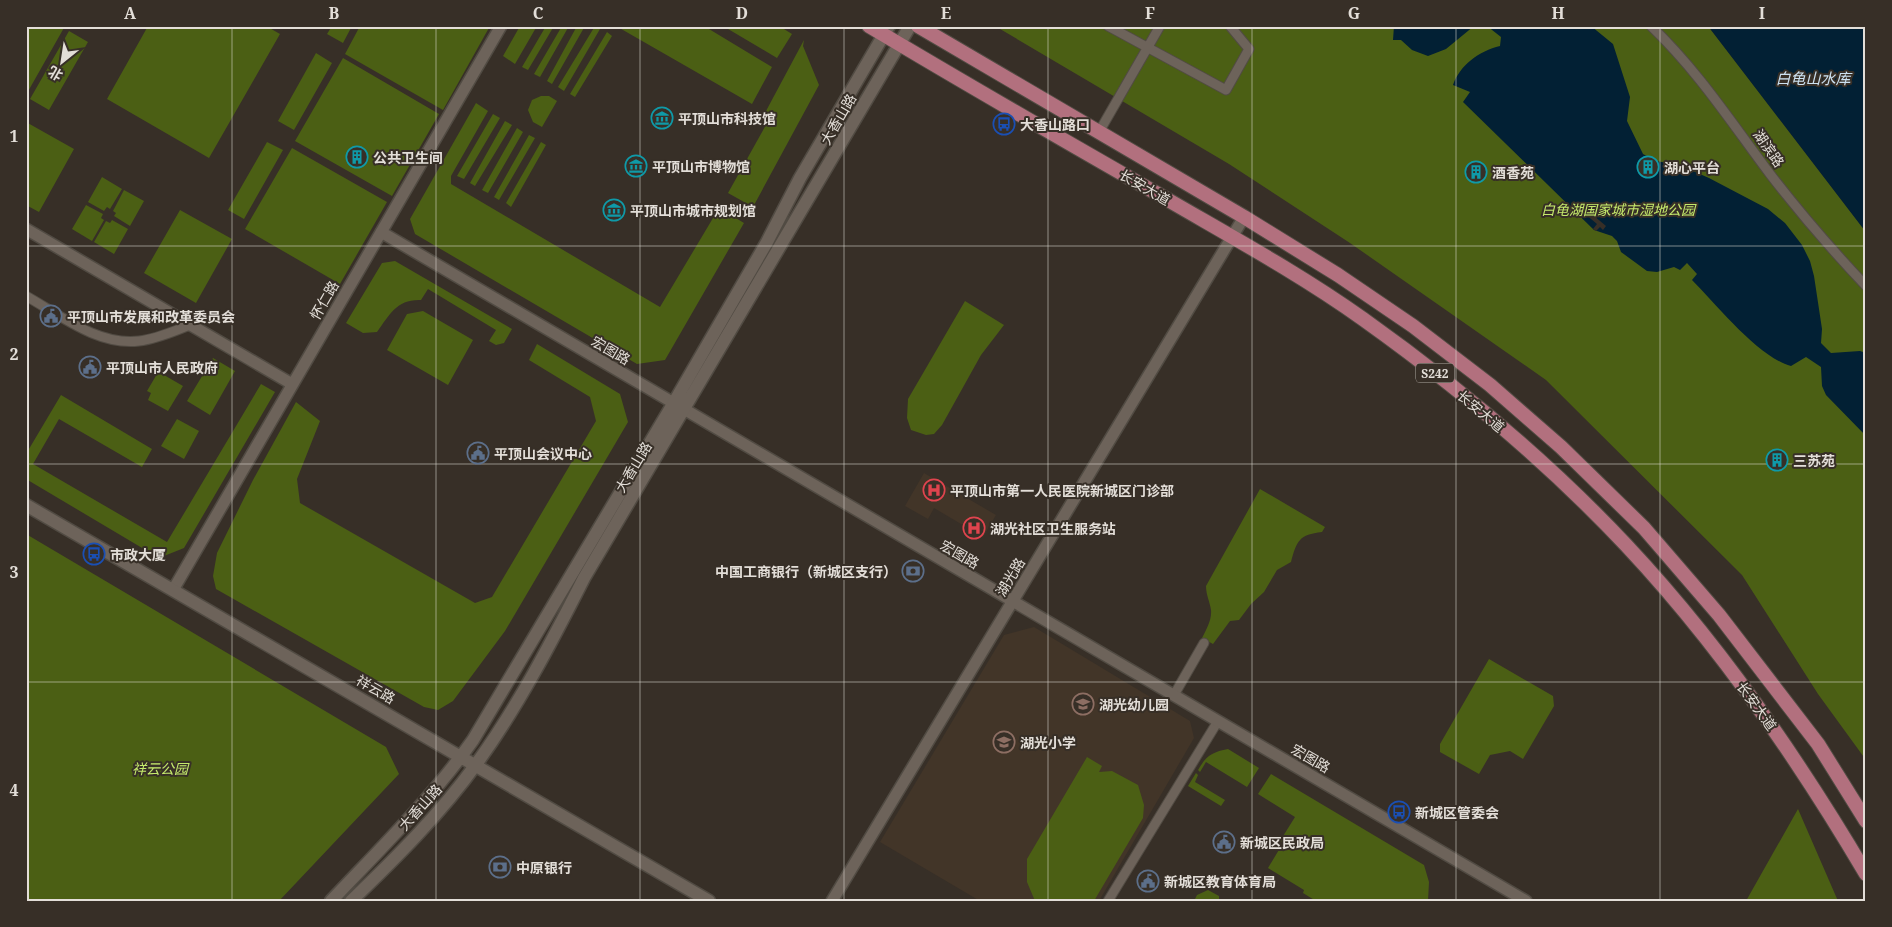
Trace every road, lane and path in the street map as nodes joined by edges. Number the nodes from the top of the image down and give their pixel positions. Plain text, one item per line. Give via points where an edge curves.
1 (501, 26) edge
2 (869, 26) edge
3 (910, 26) edge
4 (918, 26) edge
5 (1108, 26) edge
6 (1160, 26) edge
7 (1651, 26) edge
8 (1234, 28) edge
9 (886, 31) edge
10 (899, 44) junction
11 (1146, 49) junction
12 (1099, 132) junction
13 (1244, 217) junction
14 (26, 229) edge
15 (381, 232) junction
16 (1232, 237) junction
17 (1866, 286) edge
18 (26, 296) edge
19 (190, 325) junction
20 (292, 384) junction
21 (678, 407) junction
22 (26, 505) edge
23 (173, 590) junction
24 (1013, 601) junction
25 (1204, 643) dead end
26 (1174, 695) junction
27 (1218, 721) junction
28 (462, 756) junction
29 (476, 764) junction
30 (1866, 821) edge
31 (1866, 874) edge
32 (331, 901) edge
33 (351, 901) edge
34 (709, 901) edge
35 (832, 901) edge
36 (1108, 901) edge
37 (1526, 901) edge

1 - 15 street, 怀仁路
2 - 9 main road, 长安大道 / S242
3 - 10 main road, 大香山路
4 - 12 main road, 长安大道 / S242
5 - 11 street
6 - 11 street
7 - 17 street, 湖滨路 via 1705,85 1769,172
8 - 11 street via 1249,49 1226,90
9 - 10 main road, 长安大道 / S242
9 - 21 main road, 大香山路
10 - 16 main road, 长安大道 / S242
10 - 21 main road, 大香山路
11 - 12 street
12 - 13 main road, 长安大道 / S242
13 - 16 street, 湖光路
13 - 30 main road, 长安大道 / S242 via 1338,275 1428,338 1547,435 1630,514 1765,673 1818,744
14 - 19 street
15 - 20 street, 怀仁路
15 - 21 street, 宏图路
16 - 24 street, 湖光路
16 - 31 main road, 长安大道 / S242 via 1361,317 1438,375 1555,474 1627,546 1753,700 1801,766
18 - 19 street via 82,328 115,341 150,339
19 - 20 street
20 - 23 street, 怀仁路
21 - 24 street, 宏图路
21 - 28 main road, 大香山路
21 - 29 main road, 大香山路 via 554,638
22 - 23 main road, 祥云路
23 - 28 main road, 祥云路
24 - 26 street, 宏图路
24 - 35 street, 湖光路
25 - 26 street
26 - 27 street, 宏图路
27 - 36 street
27 - 37 street, 宏图路
28 - 29 main road, 祥云路
28 - 32 main road, 大香山路 via 385,845
29 - 33 main road, 大香山路 via 400,852
29 - 34 main road, 祥云路

